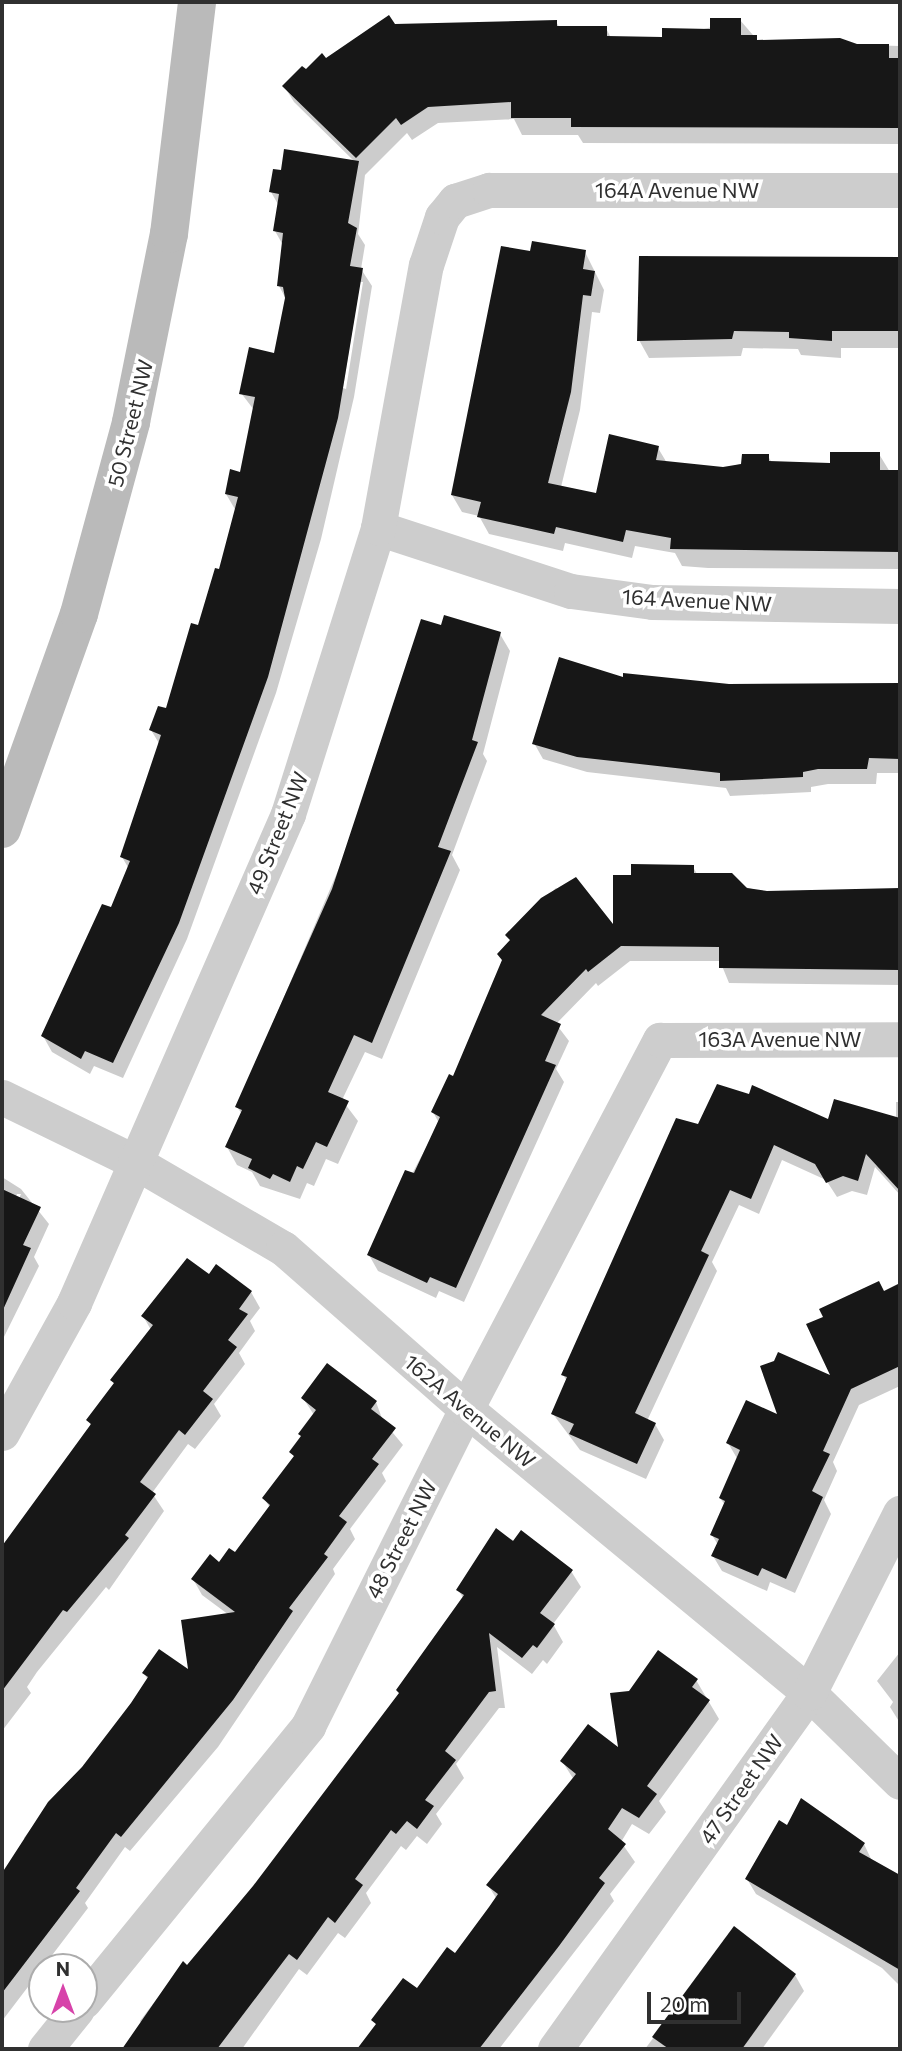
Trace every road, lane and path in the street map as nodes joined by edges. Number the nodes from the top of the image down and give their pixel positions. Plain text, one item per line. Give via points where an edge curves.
1 (197, 2) edge
2 (900, 190) edge
3 (455, 201) joint
4 (378, 528) junction
5 (900, 606) edge
6 (2, 829) edge
7 (900, 1039) edge
8 (660, 1040) joint
9 (2, 1097) edge
10 (135, 1162) junction
11 (466, 1409) junction
12 (2, 1433) edge
13 (900, 1513) edge
14 (809, 1693) junction
15 (900, 1782) edge
16 (98, 1984) edge
17 (66, 2023) edge
18 (45, 2049) edge
19 (555, 2049) edge

1 - 6 main road, 50 Street NW via 169,234 131,422 79,614
2 - 3 street, 164A Avenue NW via 489,190
3 - 4 street, 49 Street NW via 433,234
4 - 5 street, 164 Avenue NW via 571,591 652,602
4 - 10 street, 49 Street NW via 288,814
7 - 8 street, 163A Avenue NW
8 - 11 street, 48 Street NW
9 - 10 street, 162A Avenue NW
10 - 11 street, 162A Avenue NW via 283,1248
10 - 12 street, 49 Street NW via 52,1348
11 - 14 street, 162A Avenue NW
11 - 16 street, 48 Street NW via 308,1726
13 - 14 street, 47 Street NW
14 - 15 street, 162A Avenue NW
14 - 19 street, 47 Street NW
17 - 18 street

